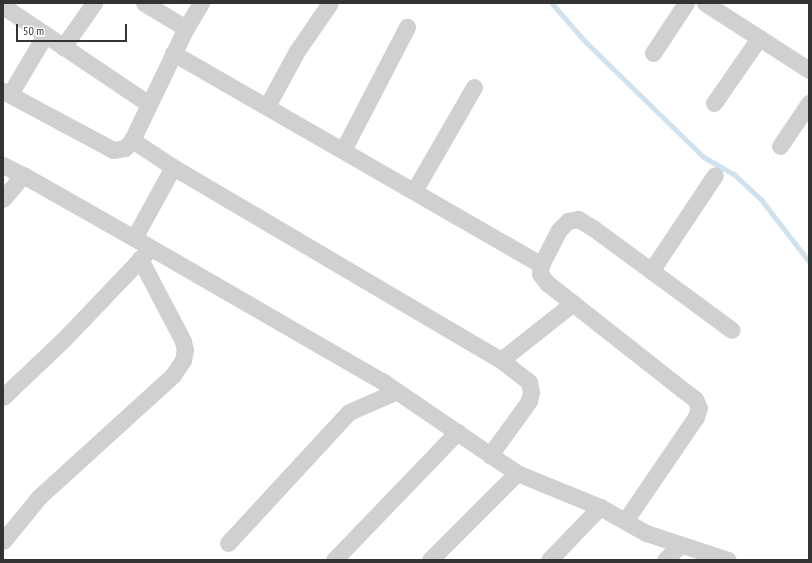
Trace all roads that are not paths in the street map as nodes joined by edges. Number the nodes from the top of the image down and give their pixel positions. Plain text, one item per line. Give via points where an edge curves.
1 (94, 3) edge
2 (144, 3) edge
3 (201, 3) edge
4 (330, 3) edge
5 (686, 3) edge
6 (705, 3) edge
7 (3, 6) edge
8 (407, 27) dead end
9 (186, 28) junction
10 (45, 35) junction
11 (759, 38) junction
12 (63, 47) junction
13 (173, 53) junction
14 (653, 53) dead end
15 (809, 70) edge
16 (474, 87) dead end
17 (6, 92) edge
18 (714, 103) dead end
19 (809, 103) edge
20 (149, 104) junction
21 (267, 106) junction
22 (132, 140) junction
23 (780, 146) dead end
24 (343, 150) junction
25 (3, 165) edge
26 (173, 167) junction
27 (716, 174) dead end
28 (23, 175) junction
29 (414, 191) junction
30 (3, 199) edge
31 (134, 238) junction
32 (145, 253) junction
33 (541, 265) junction
34 (651, 271) junction
35 (573, 303) junction
36 (732, 330) dead end
37 (501, 360) junction
38 (397, 391) junction
39 (3, 397) edge
40 (457, 432) junction
41 (490, 455) junction
42 (517, 473) junction
43 (600, 507) junction
44 (625, 521) junction
45 (3, 541) edge
46 (228, 543) dead end
47 (679, 546) junction
48 (334, 560) edge
49 (430, 560) edge
50 (549, 560) edge
51 (665, 560) edge
52 (728, 560) edge

1 - 12 street
2 - 9 street
3 - 9 street
4 - 21 street via 297,51
5 - 14 street
6 - 11 street
7 - 10 street
8 - 24 street
9 - 13 street
10 - 12 street
10 - 17 street
11 - 15 street
11 - 18 street
12 - 20 street
13 - 20 street
13 - 21 street
16 - 29 street
17 - 22 street via 114,150 125,148
19 - 23 street
20 - 22 street
21 - 24 street
22 - 26 street
24 - 29 street
25 - 28 street
26 - 31 street
26 - 37 street
27 - 34 street
28 - 30 street
28 - 31 street
29 - 33 street
31 - 32 street
32 - 38 street
32 - 39 street via 64,339
32 - 45 street via 182,341 185,350 183,360 173,375 39,497
33 - 34 street via 559,230 568,221 578,219
33 - 35 street via 540,274 547,283
34 - 36 street
35 - 37 street
35 - 44 street via 695,400 699,408 696,417
37 - 41 street via 529,382 531,392 529,401
38 - 40 street
38 - 46 street via 349,412
40 - 41 street
40 - 48 street
41 - 42 street
42 - 43 street
42 - 49 street
43 - 44 street
43 - 50 street
44 - 47 street via 646,533
47 - 51 street
47 - 52 street via 701,549

